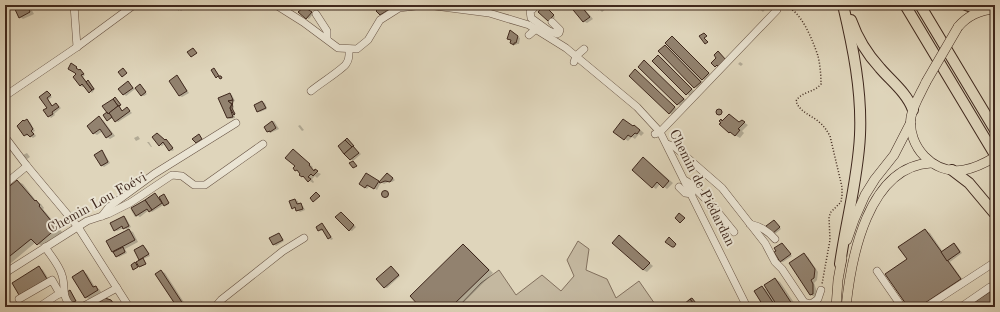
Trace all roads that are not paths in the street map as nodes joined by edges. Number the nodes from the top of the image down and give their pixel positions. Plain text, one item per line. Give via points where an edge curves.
1 (74, 5) edge
2 (134, 5) edge
3 (276, 5) edge
4 (426, 5) edge
5 (844, 5) edge
6 (905, 5) edge
7 (920, 5) edge
8 (966, 5) edge
9 (397, 7) edge
10 (776, 8) edge
11 (989, 8) edge
12 (533, 9) dead end
13 (316, 14) dead end
14 (552, 22) dead end
15 (536, 29) junction
16 (548, 33) junction
17 (529, 35) dead end
18 (327, 39) junction
19 (77, 48) junction
20 (349, 48) junction
21 (584, 49) dead end
22 (575, 59) junction
23 (311, 91) dead end
24 (5, 96) edge
25 (913, 110) junction
26 (911, 122) junction
27 (236, 123) dead end
28 (995, 130) edge
29 (658, 133) junction
30 (5, 137) edge
31 (263, 144) dead end
32 (667, 144) junction
33 (995, 156) edge
34 (931, 163) junction
35 (27, 166) junction
36 (952, 170) junction
37 (684, 180) junction
38 (5, 184) edge
39 (678, 187) dead end
40 (692, 194) junction
41 (995, 214) edge
42 (102, 216) junction
43 (750, 224) junction
44 (78, 227) junction
45 (734, 232) dead end
46 (304, 238) dead end
47 (775, 238) dead end
48 (45, 247) junction
49 (994, 260) edge
50 (840, 264) junction
51 (877, 271) dead end
52 (5, 273) edge
53 (990, 287) dead end
54 (117, 288) junction
55 (821, 290) road end
56 (62, 292) junction
57 (19, 299) dead end
58 (68, 306) edge
59 (746, 306) edge
60 (39, 307) edge
61 (129, 307) edge
62 (215, 307) edge
63 (836, 307) edge
64 (846, 307) edge
65 (902, 307) edge
66 (926, 307) edge
67 (961, 307) edge

1 - 19 street
2 - 19 street
3 - 18 street
4 - 9 street, Chemin de Piédardan
4 - 15 street, Chemin de Piédardan via 489,13
5 - 25 highway via 869,54 907,98
5 - 50 highway via 855,62 860,134 853,198
6 - 33 highway
7 - 28 highway
8 - 11 highway
9 - 20 street, Chemin de Piédardan via 380,20 368,40 357,49
10 - 29 street
11 - 25 main road, bridge via 967,18 958,27
12 - 16 street via 530,11 531,18
13 - 18 street via 327,31
14 - 16 street via 560,30 559,33
15 - 16 street, Chemin de Piédardan
15 - 17 street
16 - 22 street, Chemin de Piédardan
18 - 20 street via 338,48
19 - 24 street
20 - 23 street via 352,60
21 - 22 street
22 - 29 street, Chemin de Piédardan via 637,107
25 - 26 main road
26 - 34 main road via 914,141
26 - 50 main road via 894,155 865,195
27 - 42 street via 154,174 109,207
29 - 32 street, Chemin de Piédardan
30 - 35 street
31 - 42 street, Chemin Lou Foévi via 205,185 194,185 182,176 172,175 130,203
32 - 37 street, Chemin de Piédardan
32 - 43 street via 675,147 722,188
33 - 36 main road via 976,167 962,171
34 - 36 main road
34 - 64 main road via 918,165 901,173 877,198 858,244
35 - 38 street
35 - 44 street
36 - 41 highway via 969,182
37 - 40 street, Chemin de Piédardan
37 - 45 street via 717,211
39 - 40 street via 685,194
40 - 59 street, Chemin de Piédardan
42 - 44 street, Chemin Lou Foévi
43 - 47 street via 761,226
43 - 55 street via 804,302 811,304 818,299
44 - 48 street, Chemin Lou Foévi via 62,241
44 - 54 street
46 - 62 street via 283,251
48 - 52 street, Chemin Lou Foévi via 38,256
48 - 56 street via 61,274 64,282
49 - 66 street
50 - 63 main road
51 - 65 street
53 - 67 street
54 - 58 street via 82,307
54 - 61 street
56 - 57 street via 52,280
56 - 58 street
56 - 60 street

